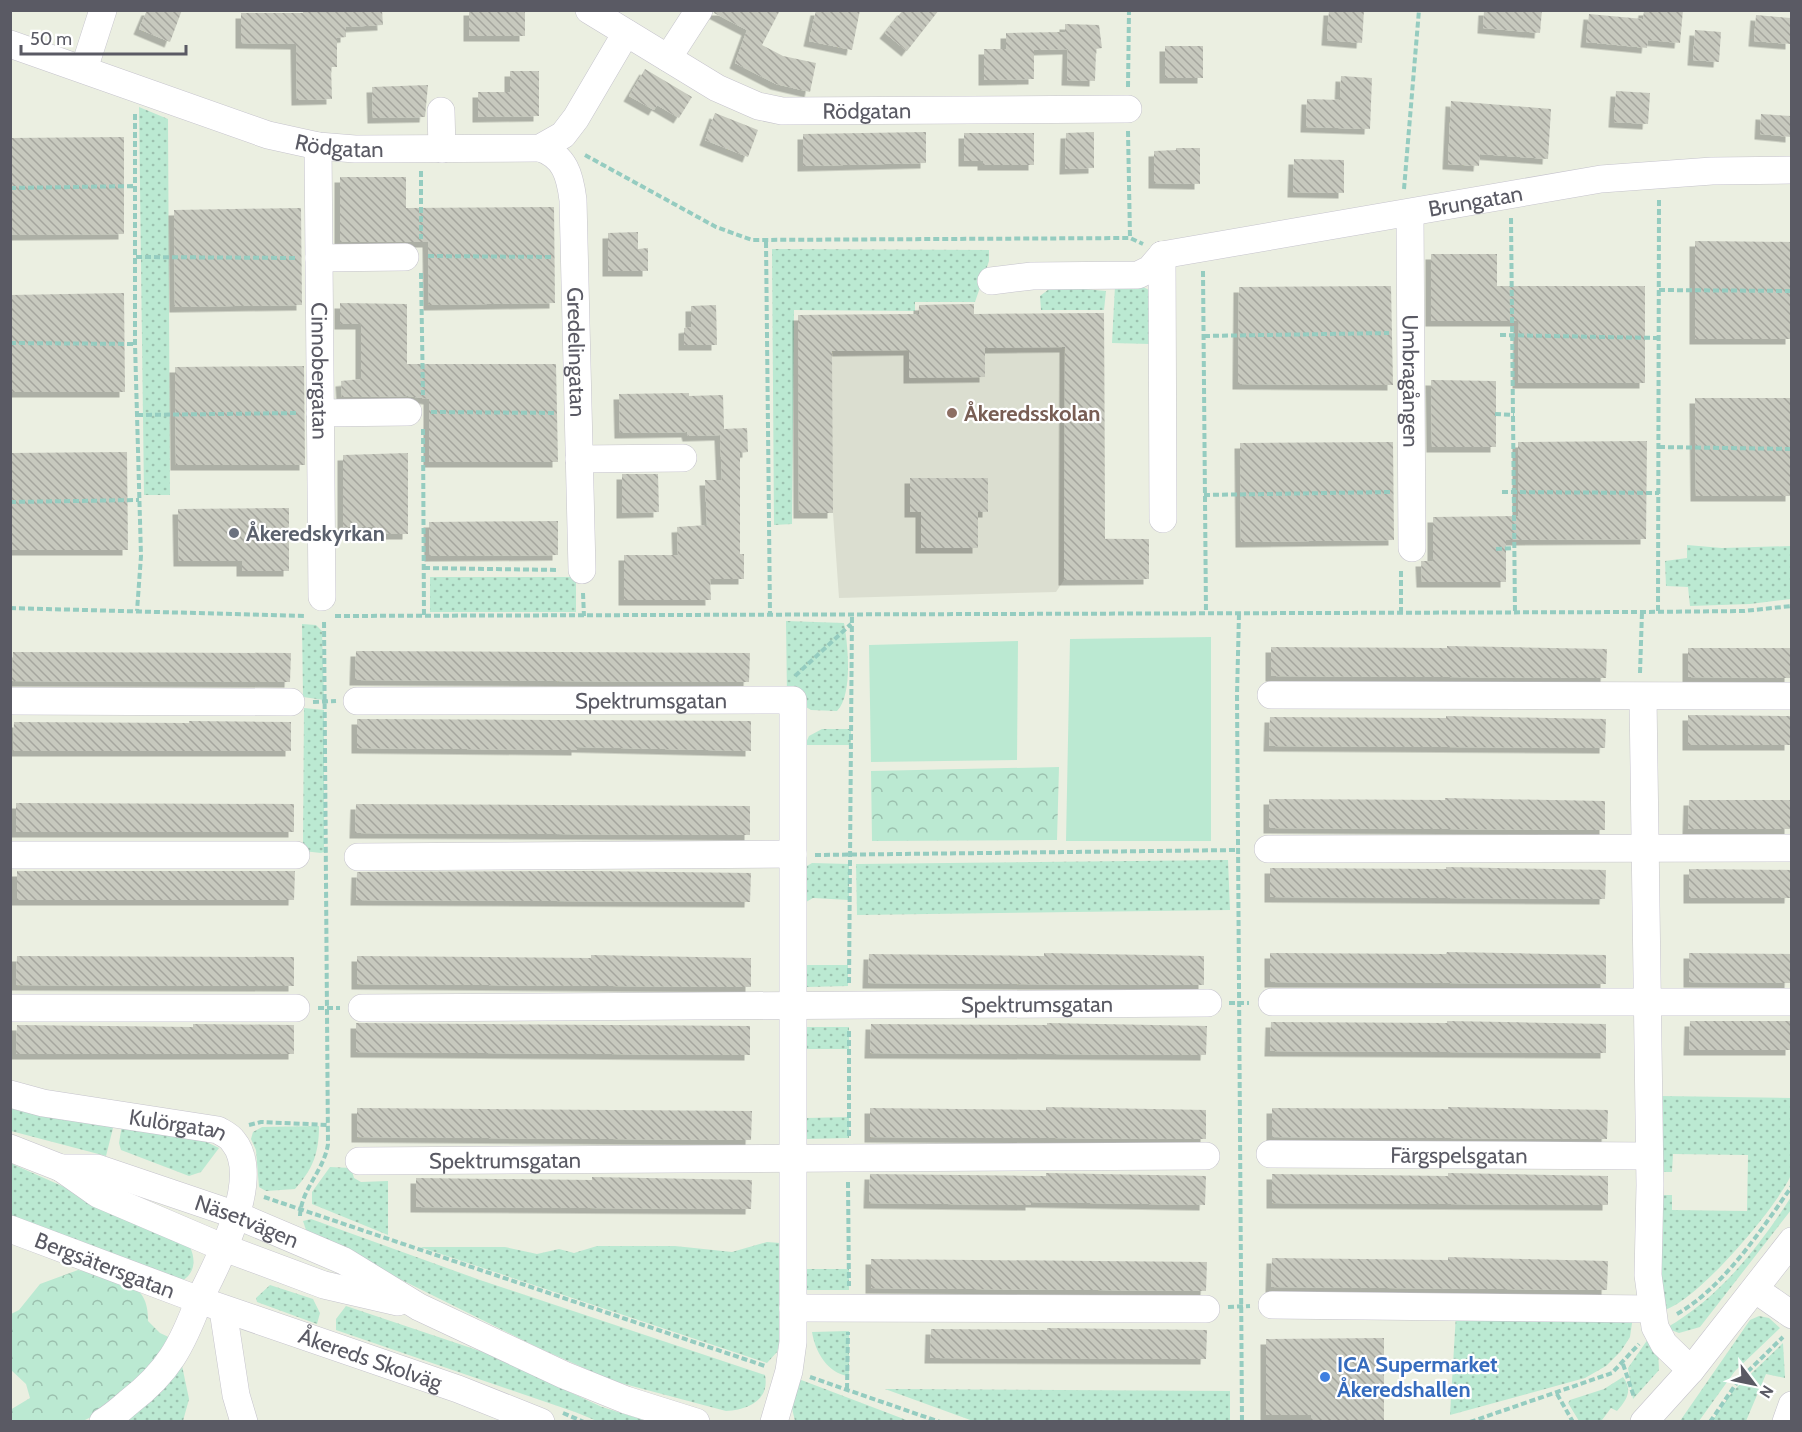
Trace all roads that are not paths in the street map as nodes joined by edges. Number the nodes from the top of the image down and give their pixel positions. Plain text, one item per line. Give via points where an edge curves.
1 (103, 10) edge
2 (589, 10) edge
3 (699, 10) edge
4 (626, 33) junction
5 (10, 44) edge
6 (668, 58) junction
7 (84, 69) junction
8 (1128, 109) dead end
9 (441, 111) dead end
10 (318, 146) junction
11 (540, 148) junction
12 (431, 149) junction
13 (1791, 170) edge
14 (1410, 213) junction
15 (1162, 255) junction
16 (413, 256) road end
17 (319, 258) junction
18 (991, 281) dead end
19 (415, 412) road end
20 (320, 413) junction
21 (683, 458) dead end
22 (579, 459) junction
23 (1163, 519) dead end
24 (1412, 548) road end
25 (582, 570) road end
26 (323, 607) road end
27 (1271, 695) dead end
28 (1791, 696) edge
29 (1643, 698) junction
30 (10, 701) edge
31 (357, 701) road end
32 (291, 702) road end
33 (1791, 848) edge
34 (1268, 849) road end
35 (1645, 849) junction
36 (793, 854) junction
37 (10, 855) edge
38 (296, 855) road end
39 (358, 857) dead end
40 (1647, 1001) junction
41 (1272, 1002) road end
42 (1791, 1002) edge
43 (1208, 1003) road end
44 (793, 1005) junction
45 (10, 1008) edge
46 (296, 1008) road end
47 (362, 1008) road end
48 (10, 1094) edge
49 (10, 1148) edge
50 (1270, 1154) road end
51 (794, 1156) junction
52 (1206, 1156) road end
53 (1649, 1156) junction
54 (359, 1161) dead end
55 (61, 1168) junction
56 (239, 1206) junction
57 (10, 1228) edge
58 (1791, 1241) edge
59 (222, 1247) junction
60 (1756, 1290) junction
61 (211, 1305) junction
62 (1272, 1305) road end
63 (419, 1307) junction
64 (793, 1308) junction
65 (1206, 1309) road end
66 (1651, 1309) junction
67 (1788, 1325) edge
68 (1691, 1370) junction
69 (1791, 1405) edge
70 (1640, 1412) edge
71 (103, 1422) edge
72 (244, 1422) edge
73 (541, 1422) edge
74 (696, 1422) edge
75 (774, 1422) edge
76 (1658, 1422) edge
77 (1786, 1422) edge

1 - 7 street
2 - 4 street, Rödgatan
3 - 6 street
4 - 6 street, Rödgatan
4 - 11 street via 570,127
5 - 7 street, Rödgatan
6 - 8 street, Rödgatan via 736,98 782,111
7 - 10 street, Rödgatan via 268,135
9 - 12 street
10 - 12 street, Rödgatan via 355,150
10 - 17 street, Cinnobergatan
11 - 12 street, Rödgatan
11 - 22 street, Gredelingatan via 557,155 567,170 573,200
13 - 14 street, Brungatan via 1601,179
14 - 15 street, Brungatan
14 - 24 street, Umbragången
15 - 18 street via 1150,269 1138,275 1032,276
15 - 23 street
16 - 17 street
17 - 20 street, Cinnobergatan
19 - 20 street
20 - 26 street, Cinnobergatan
21 - 22 street
22 - 25 street, Gredelingatan
27 - 29 street
28 - 29 street
29 - 35 street
30 - 32 street
31 - 36 street, Spektrumsgatan via 785,700
33 - 35 street
34 - 35 street
35 - 40 street
36 - 39 street
36 - 44 street
37 - 38 street
40 - 41 street
40 - 42 street
40 - 53 street
43 - 44 street, Spektrumsgatan
44 - 47 street, Spektrumsgatan
44 - 51 street
45 - 46 street
48 - 56 street, Kulörgatan via 76,1109 218,1130 233,1140 242,1158 244,1175
49 - 55 street, Näsetvägen
50 - 53 street, Färgspelsgatan
51 - 52 street, Spektrumsgatan
51 - 54 street, Spektrumsgatan
51 - 64 street
53 - 66 street
55 - 56 street, Näsetvägen via 97,1168
55 - 59 street, Näsetvägen via 98,1194
56 - 59 street, Kulörgatan
56 - 63 street, Näsetvägen via 344,1261
57 - 61 street, Bergsätersgatan
58 - 60 street
59 - 61 street, Bergsätersgatan
59 - 63 street, Näsetvägen via 324,1285
60 - 67 street
60 - 68 street
61 - 71 street, Bergsätersgatan via 175,1358 139,1395
61 - 72 street
61 - 73 street, Åkereds Skolväg via 458,1389
62 - 66 street
63 - 74 street, Näsetvägen via 564,1375
64 - 65 street
64 - 75 street via 789,1371
66 - 68 street via 1664,1344
68 - 70 street
68 - 76 street
69 - 77 street

